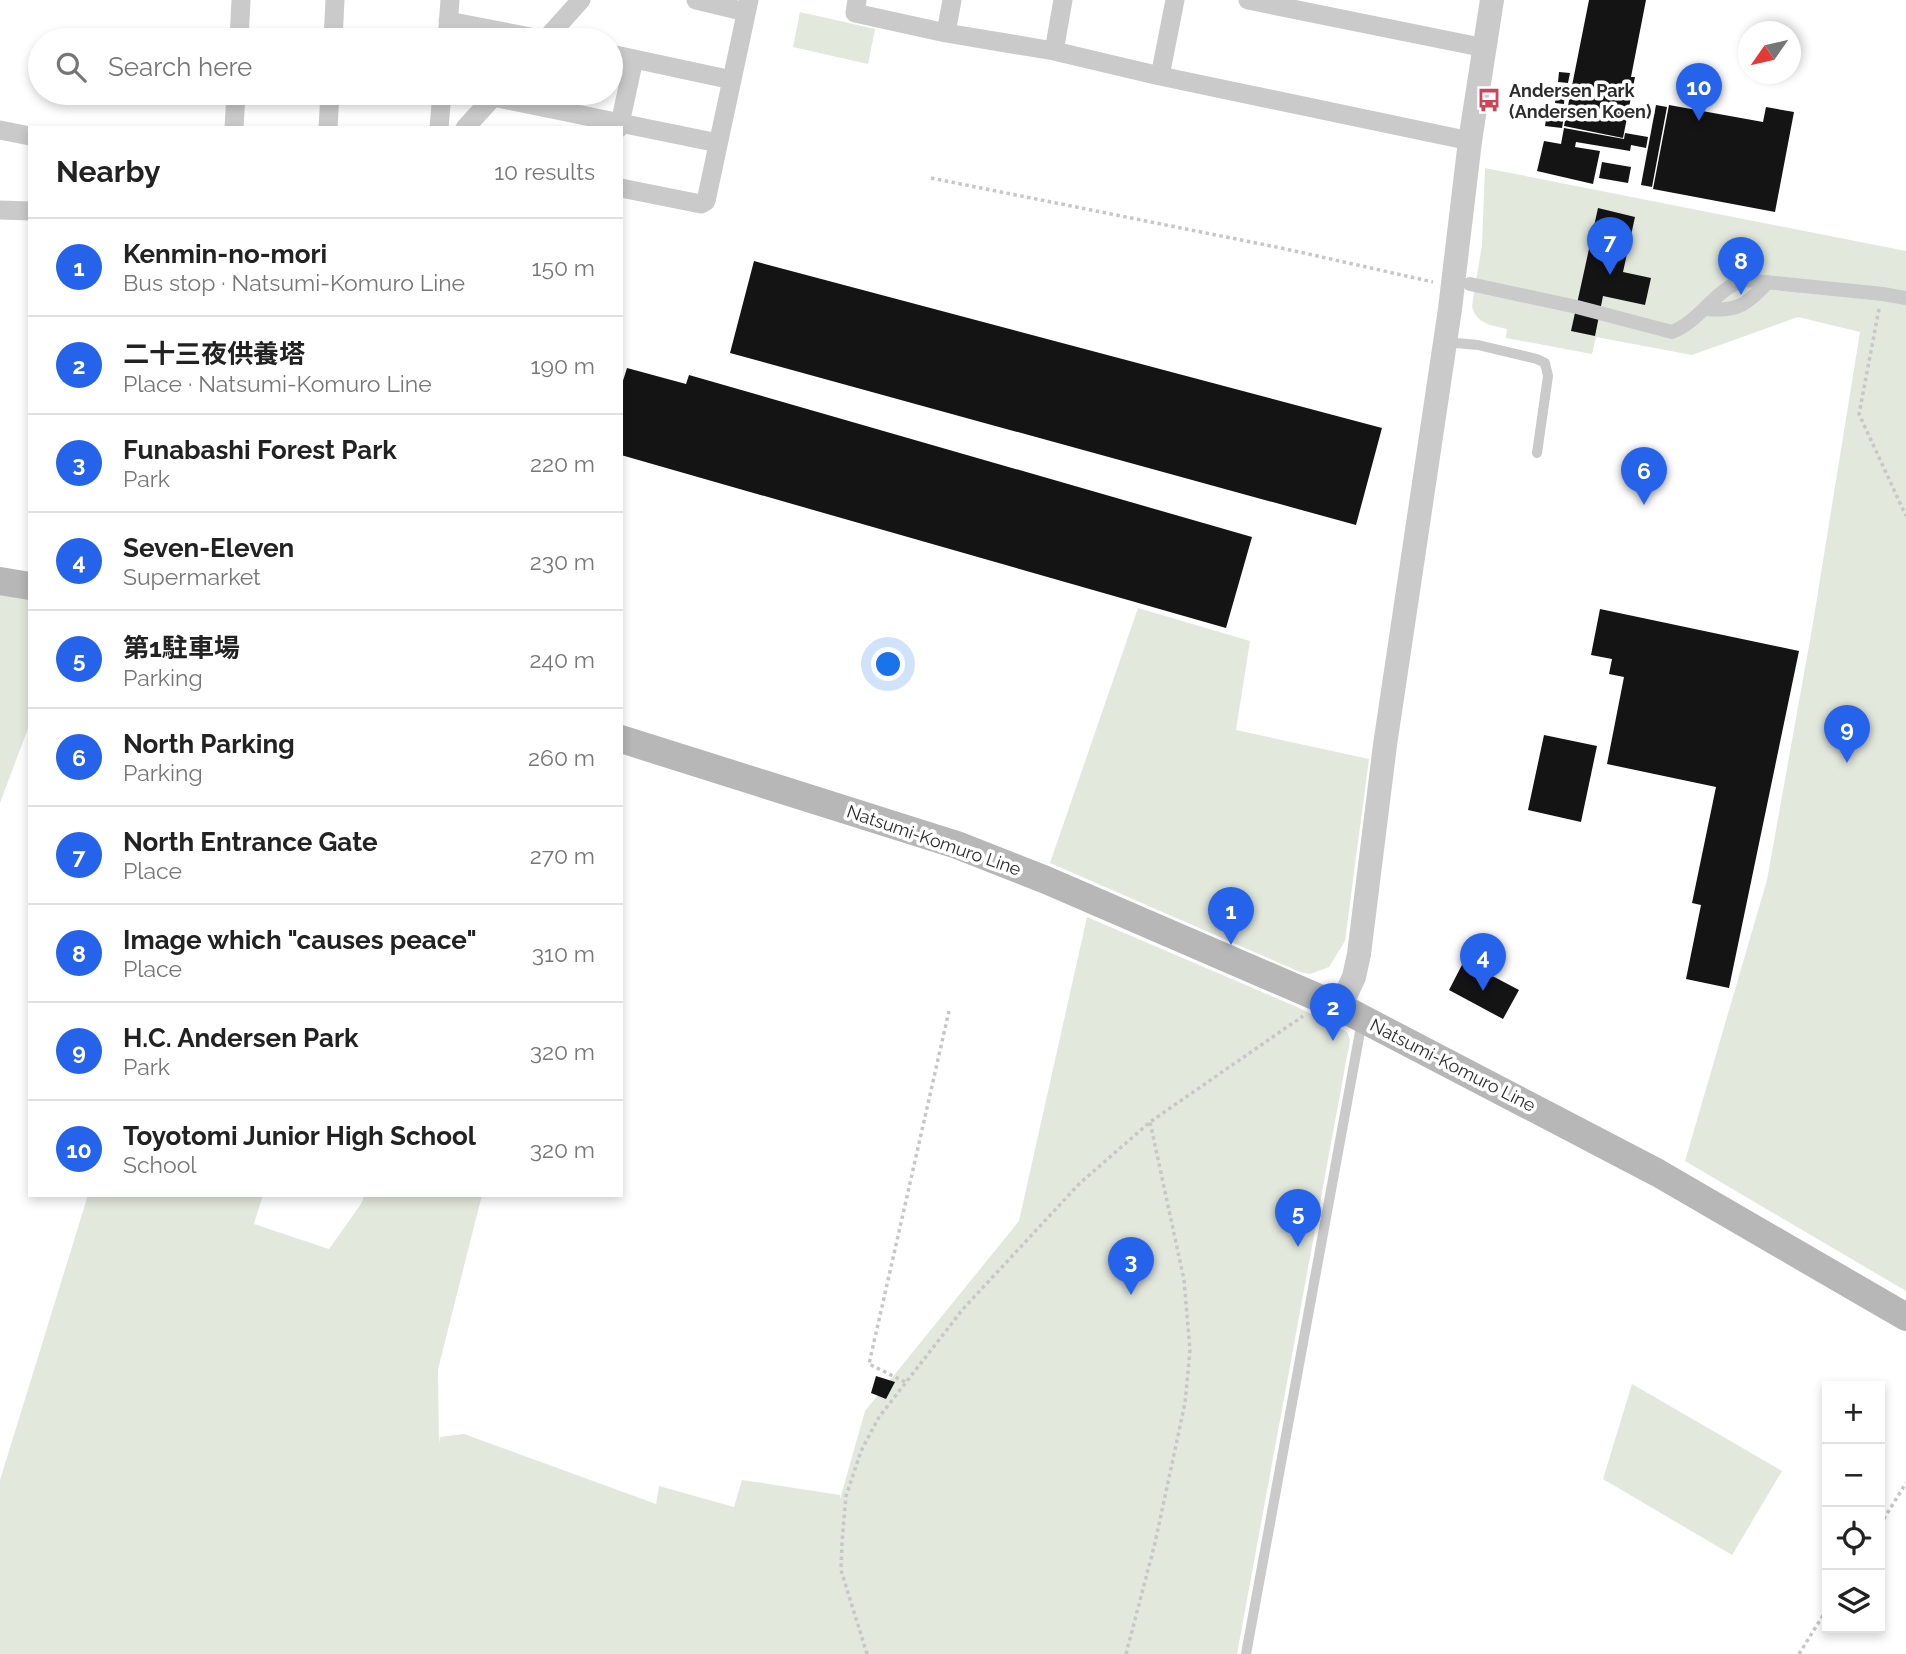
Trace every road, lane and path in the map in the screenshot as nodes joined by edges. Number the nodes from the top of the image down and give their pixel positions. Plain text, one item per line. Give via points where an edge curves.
1 (241, 0) edge
2 (335, 0) edge
3 (450, 0) edge
4 (581, 0) edge
5 (696, 0) edge
6 (857, 0) edge
7 (952, 0) edge
8 (1063, 0) edge
9 (1175, 0) edge
10 (1248, 0) edge
11 (1492, 0) edge
12 (1279, 3) edge
13 (748, 6) edge
14 (240, 28) edge
15 (334, 28) edge
16 (447, 28) edge
17 (556, 28) edge
18 (946, 33) junction
19 (1485, 48) junction
20 (1054, 51) junction
21 (623, 57) edge
22 (634, 59) junction
23 (1160, 76) junction
24 (732, 80) junction
25 (235, 105) edge
26 (329, 105) edge
27 (441, 105) edge
28 (486, 105) edge
29 (537, 105) edge
30 (620, 125) edge
31 (234, 126) edge
32 (328, 126) edge
33 (439, 126) edge
34 (467, 126) edge
35 (0, 130) edge
36 (28, 136) edge
37 (1470, 141) junction
38 (719, 143) junction
39 (931, 178) dead end
40 (623, 188) edge
41 (0, 210) edge
42 (28, 211) edge
43 (1768, 282) junction
44 (1461, 285) junction
45 (1882, 294) junction
46 (1906, 298) edge
47 (1706, 309) junction
48 (1445, 342) junction
49 (1537, 453) dead end
50 (1906, 516) edge
51 (0, 581) edge
52 (28, 586) edge
53 (623, 739) edge
54 (949, 1012) dead end
55 (1308, 1013) dead end
56 (1351, 1013) junction
57 (1150, 1122) junction
58 (1906, 1317) edge
59 (905, 1382) junction
60 (1906, 1483) edge
61 (1885, 1517) edge
62 (1822, 1617) edge
63 (867, 1654) edge
64 (1126, 1654) edge
65 (1246, 1654) edge
66 (1799, 1654) edge

1 - 14 street
2 - 15 street
3 - 16 street
4 - 17 street
5 - 13 street
6 - 18 street via 855,13
7 - 18 street
8 - 20 street
9 - 23 street
10 - 12 street
11 - 19 street
12 - 19 street
13 - 24 street
18 - 20 street
19 - 37 street
20 - 23 street
21 - 22 street
22 - 24 street
22 - 30 street
23 - 37 street
24 - 38 street
25 - 31 street
26 - 32 street
27 - 33 street
28 - 34 street
29 - 30 street
30 - 38 street
35 - 36 street
37 - 44 street
38 - 40 street via 706,201 701,204
39 - 44 path
41 - 42 street
43 - 45 street
43 - 47 street via 1736,309
43 - 47 street via 1732,284
44 - 47 street via 1577,307 1672,332
44 - 48 street
45 - 46 street
45 - 50 path via 1859,414
48 - 49 lane via 1478,345 1545,363 1548,376
48 - 56 street via 1385,745
51 - 52 main road
53 - 56 main road, Natsumi-Komuro Line via 957,845
54 - 59 path via 869,1364
55 - 57 path
56 - 58 main road, Natsumi-Komuro Line via 1658,1173
56 - 65 lane
57 - 59 path via 1048,1215
57 - 64 path via 1184,1280 1190,1350 1182,1415
59 - 63 path via 861,1451 846,1496 841,1570
60 - 61 path
62 - 66 path

